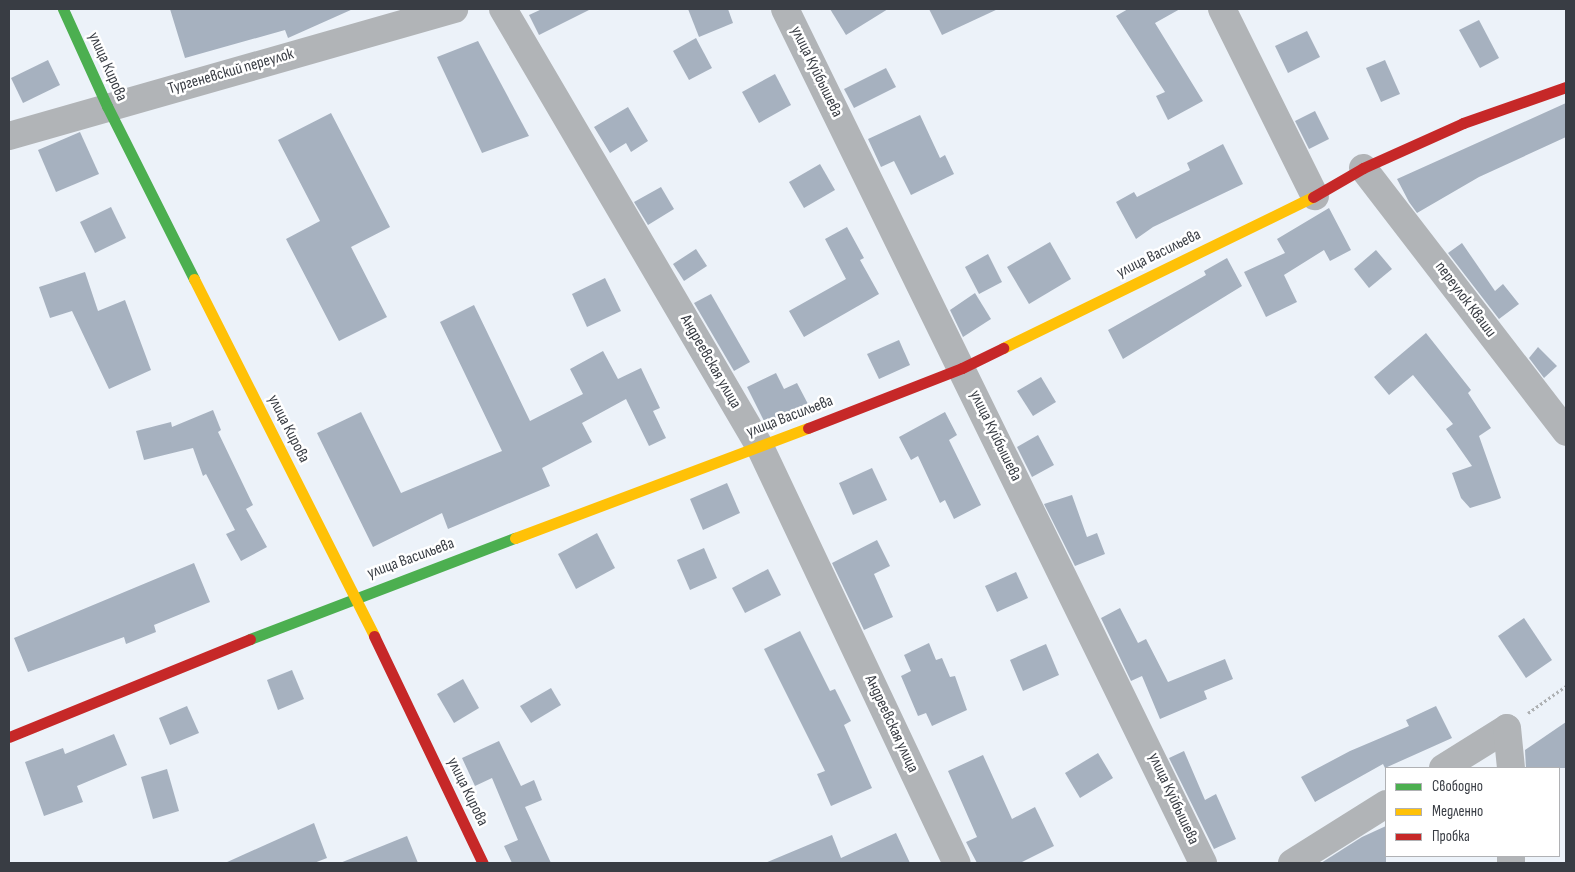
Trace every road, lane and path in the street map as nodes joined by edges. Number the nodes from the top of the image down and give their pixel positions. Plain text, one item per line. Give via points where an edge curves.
1 (63, 9) edge
2 (503, 9) edge
3 (785, 9) edge
4 (1222, 9) edge
5 (444, 10) edge
6 (1566, 87) edge
7 (107, 106) junction
8 (9, 136) edge
9 (1363, 168) junction
10 (1316, 196) junction
11 (962, 368) junction
12 (1566, 432) edge
13 (760, 447) junction
14 (355, 597) junction
15 (1566, 686) edge
16 (1507, 728) junction
17 (9, 737) edge
18 (1445, 767) edge
19 (1511, 767) edge
20 (1385, 805) edge
21 (483, 863) edge
22 (956, 863) edge
23 (1203, 863) edge
24 (1292, 863) edge

1 - 7 street, улица Кирова
2 - 13 street, Андреевская улица
3 - 11 street, улица Куйбышева
4 - 10 street
5 - 7 street, Тургеневский переулок
6 - 9 street, улица Васильева via 1463,123
7 - 8 street, Тургеневский переулок
7 - 14 street, улица Кирова
9 - 10 street, улица Васильева
9 - 12 street, переулок Кваши
10 - 11 street, улица Васильева
11 - 13 street, улица Васильева
11 - 23 street, улица Куйбышева
13 - 14 street, улица Васильева
13 - 22 street, Андреевская улица
14 - 17 street, улица Васильева
14 - 21 street, улица Кирова
15 - 16 path
16 - 18 street
16 - 19 street
20 - 24 street

